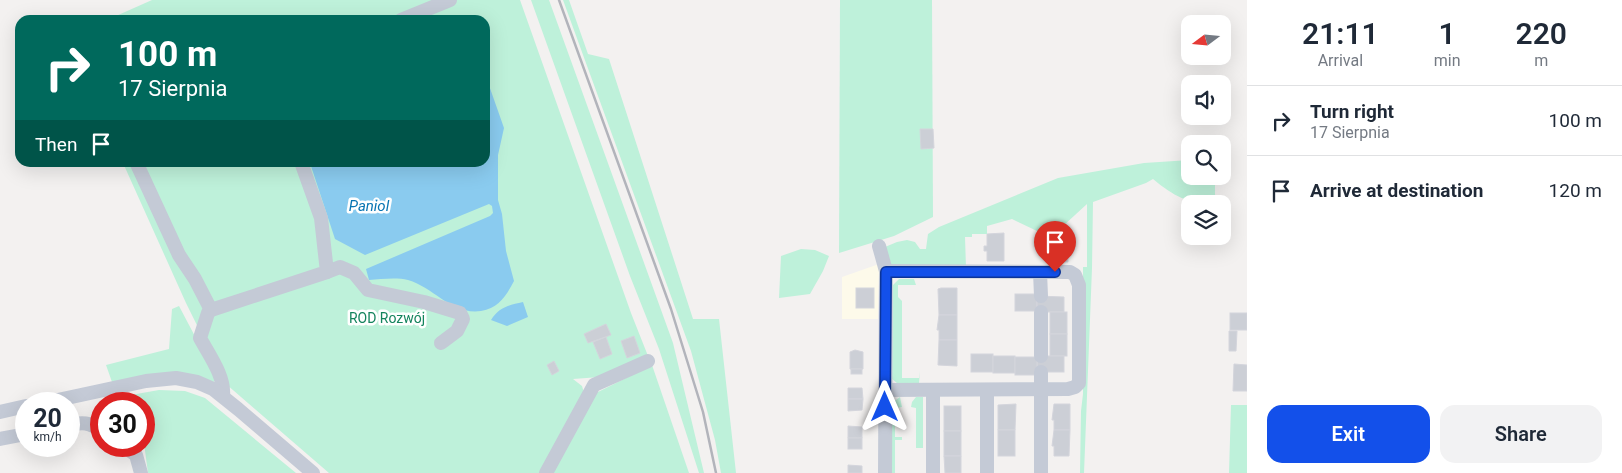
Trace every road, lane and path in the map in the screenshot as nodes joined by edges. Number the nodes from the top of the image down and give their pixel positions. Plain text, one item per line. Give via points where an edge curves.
1 (450, 0) edge
2 (413, 15) edge
3 (138, 167) edge
4 (303, 167) edge
5 (879, 246) dead end
6 (327, 272) junction
7 (886, 272) junction
8 (1040, 272) junction
9 (1040, 296) dead end
10 (211, 310) junction
11 (1040, 312) dead end
12 (441, 343) dead end
13 (1041, 356) dead end
14 (648, 361) dead end
15 (1041, 372) dead end
16 (929, 386) junction
17 (1041, 389) junction
18 (885, 390) junction
19 (988, 390) junction
20 (80, 395) edge
21 (223, 396) junction
22 (15, 409) edge
23 (0, 412) edge
24 (15, 437) edge
25 (0, 440) edge
26 (137, 457) edge
27 (141, 473) edge
28 (312, 473) edge
29 (546, 473) edge
30 (885, 473) edge
31 (933, 473) edge
32 (987, 473) edge
33 (1041, 473) edge

1 - 2 street
3 - 10 street via 179,255
4 - 6 street via 321,218
5 - 7 street
6 - 10 street
6 - 12 street via 340,267 354,273 368,290 460,313 463,319 457,331
7 - 8 street via 923,278
7 - 18 street
8 - 9 street
8 - 17 street via 1070,272 1079,285 1079,383 1068,389
10 - 21 street via 200,338 221,379
11 - 13 street
14 - 29 street via 594,385
15 - 17 street
16 - 18 street
16 - 19 street
16 - 31 street
17 - 19 street
17 - 33 street
18 - 30 street
19 - 32 street
20 - 21 street via 161,378 176,378 197,382
21 - 28 street
22 - 23 street
24 - 25 street
26 - 27 street

